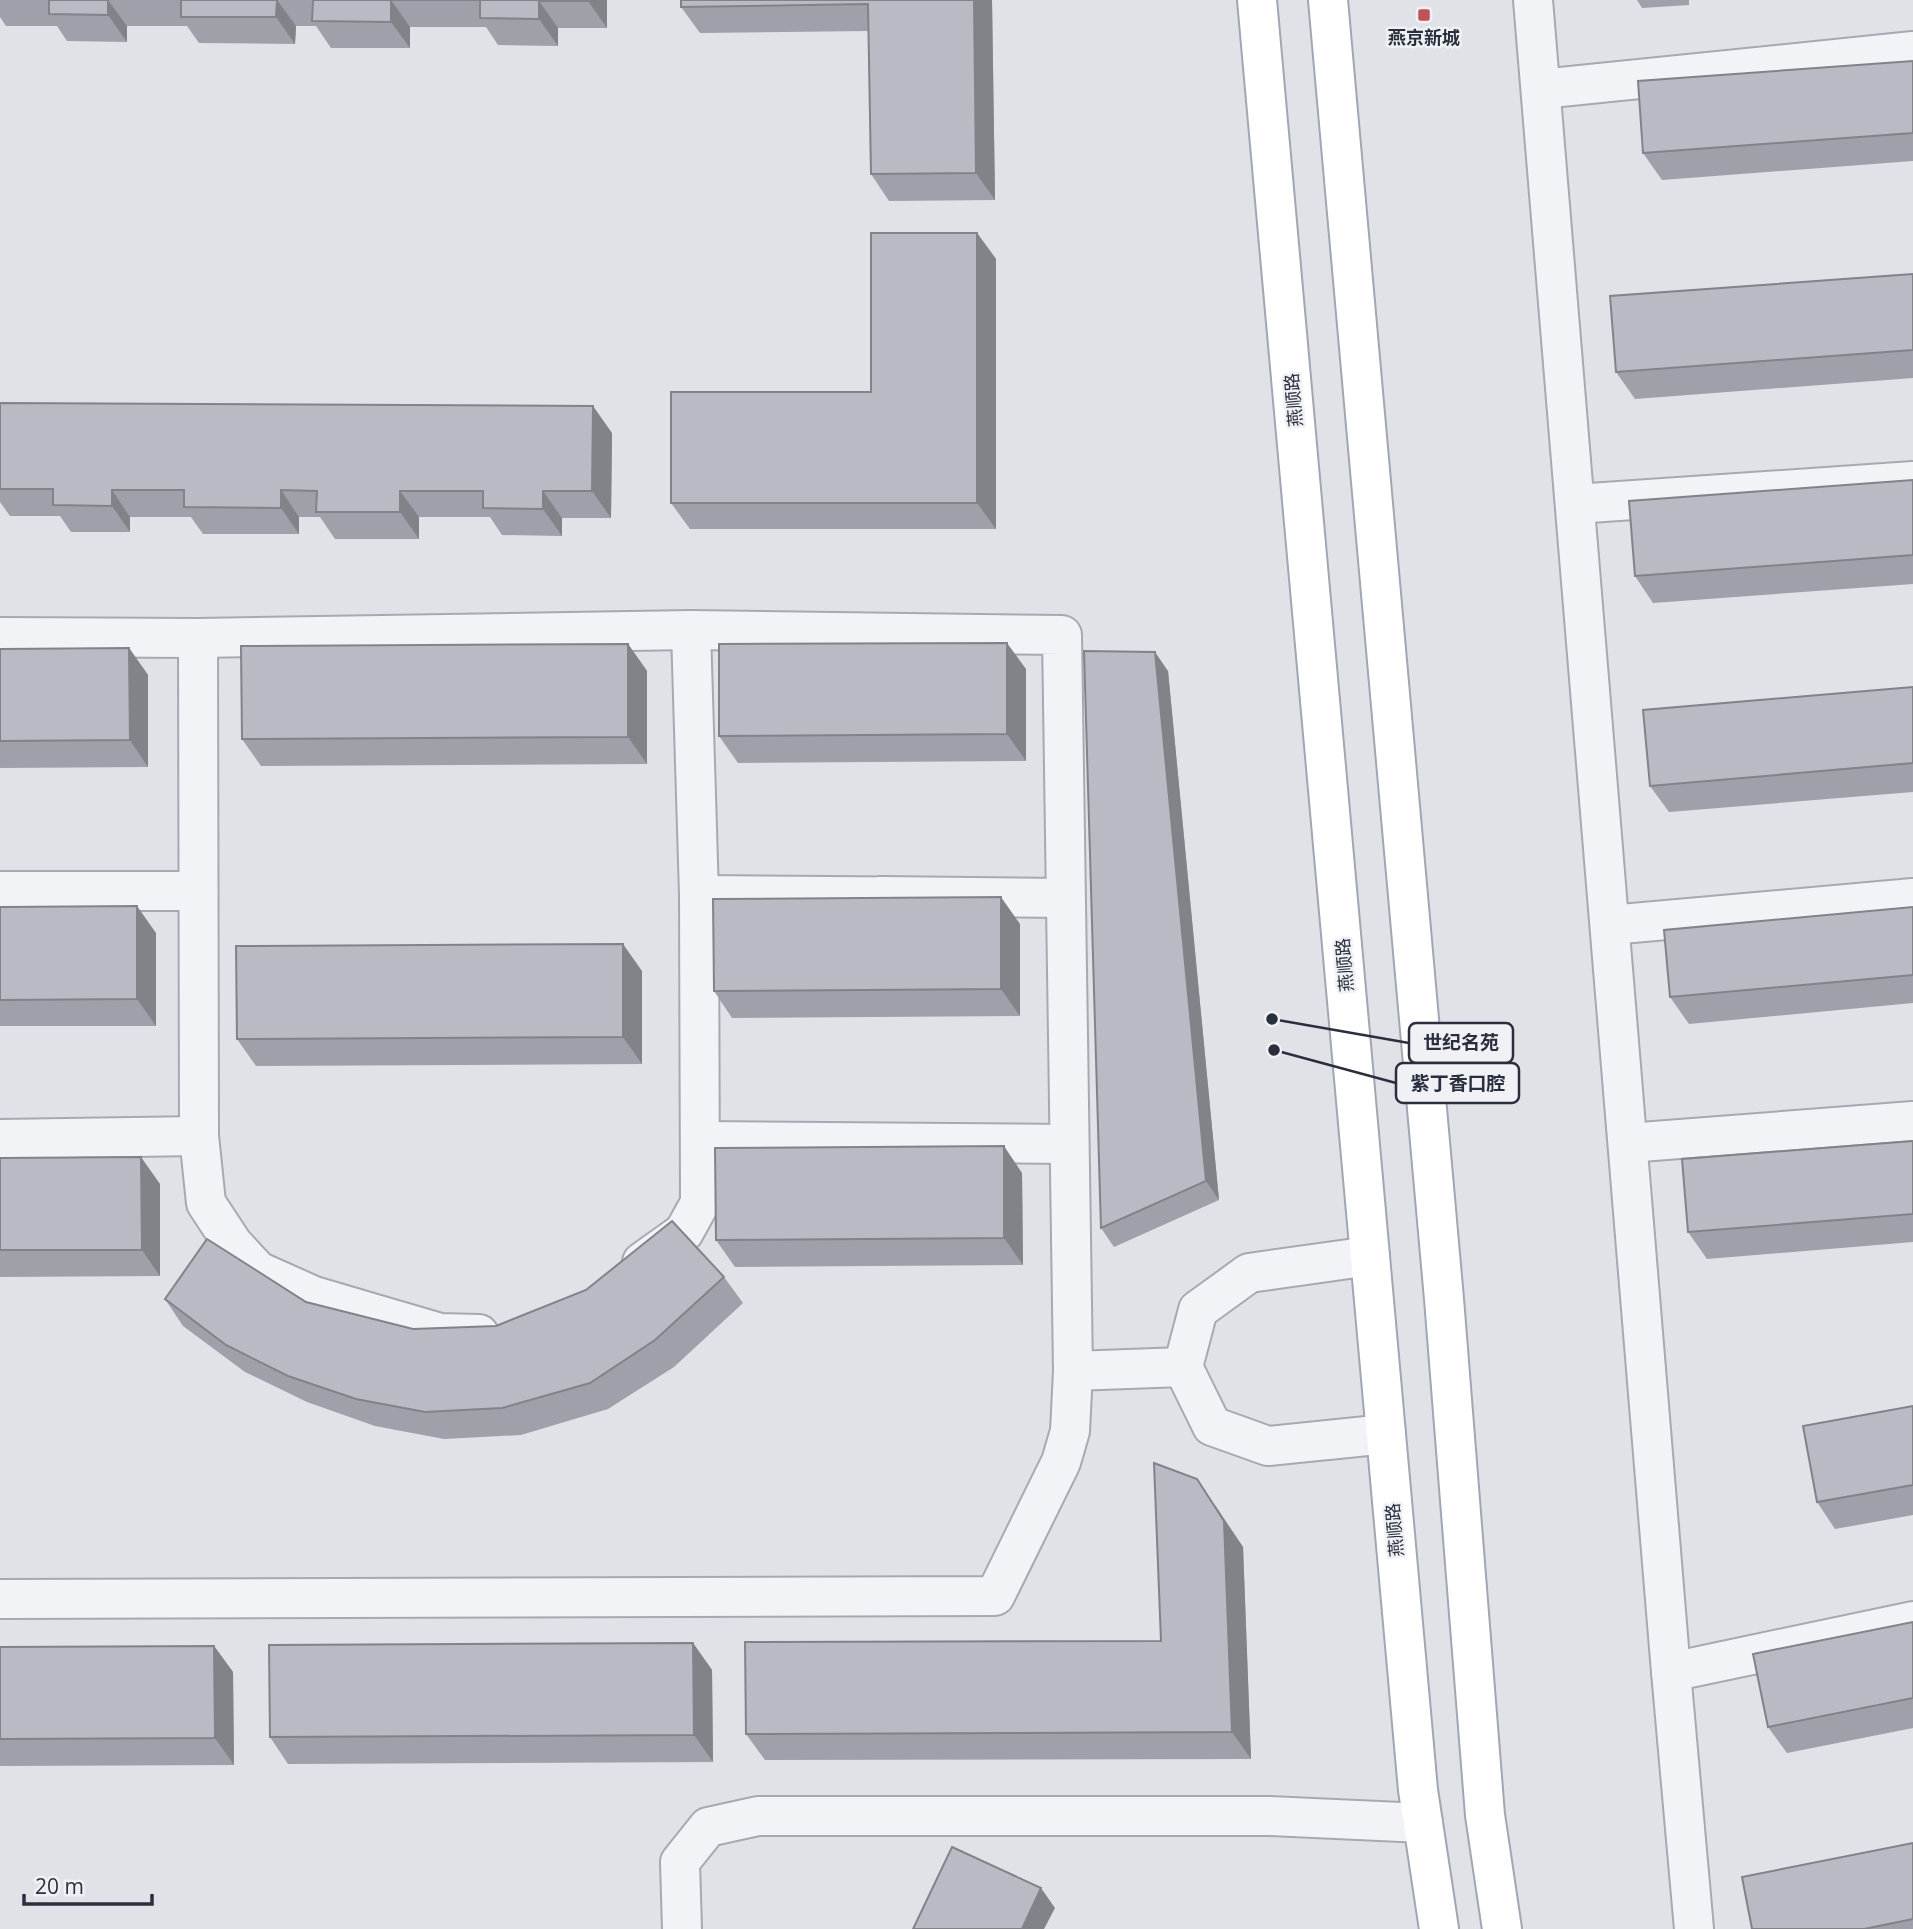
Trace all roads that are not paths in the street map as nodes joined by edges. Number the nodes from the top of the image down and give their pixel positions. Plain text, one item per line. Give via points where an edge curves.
1 (1257, 0) edge
2 (1328, 0) edge
3 (1533, 0) edge
4 (1913, 51) edge
5 (1541, 89) junction
6 (1913, 481) edge
7 (1575, 504) junction
8 (691, 630) junction
9 (0, 637) edge
10 (198, 638) junction
11 (0, 891) edge
12 (197, 891) junction
13 (699, 895) junction
14 (880, 896) edge
15 (1065, 898) junction
16 (1913, 898) edge
17 (1610, 925) junction
18 (1913, 1121) edge
19 (199, 1136) junction
20 (0, 1139) edge
21 (701, 1141) junction
22 (1628, 1143) junction
23 (1069, 1144) junction
24 (1370, 1256) junction
25 (612, 1281) edge
26 (508, 1326) edge
27 (1183, 1367) junction
28 (1073, 1371) junction
29 (1386, 1434) junction
30 (1328, 1440) dead end
31 (0, 1599) edge
32 (1913, 1621) edge
33 (1671, 1672) junction
34 (1423, 1823) junction
35 (682, 1929) edge
36 (1439, 1929) edge
37 (1502, 1929) edge
38 (1694, 1929) edge

1 - 24 main road, 燕顺路
2 - 37 main road via 1444,1299 1485,1815
3 - 5 lane
4 - 5 lane
5 - 7 lane
6 - 7 lane
7 - 17 lane
8 - 10 lane
8 - 13 lane
8 - 15 lane via 1062,635
9 - 10 lane
10 - 12 lane
11 - 12 lane
12 - 19 lane
13 - 15 lane
13 - 21 lane
14 - 15 lane
15 - 23 lane
16 - 17 lane
17 - 22 lane
18 - 22 lane
19 - 20 lane
19 - 26 lane via 206,1203 258,1271 314,1296 440,1333 485,1334
21 - 23 lane
21 - 25 lane via 700,1203 684,1232
22 - 33 lane
23 - 28 lane
24 - 27 lane via 1249,1273 1198,1310
24 - 29 main road, 燕顺路
27 - 28 lane
27 - 29 lane via 1212,1426 1268,1446
28 - 31 lane via 1070,1431 1060,1462 995,1596
29 - 30 lane
29 - 34 main road, 燕顺路
32 - 33 lane
33 - 38 lane
34 - 35 lane via 1269,1816 758,1816 708,1826 680,1862
34 - 36 main road, 燕顺路

